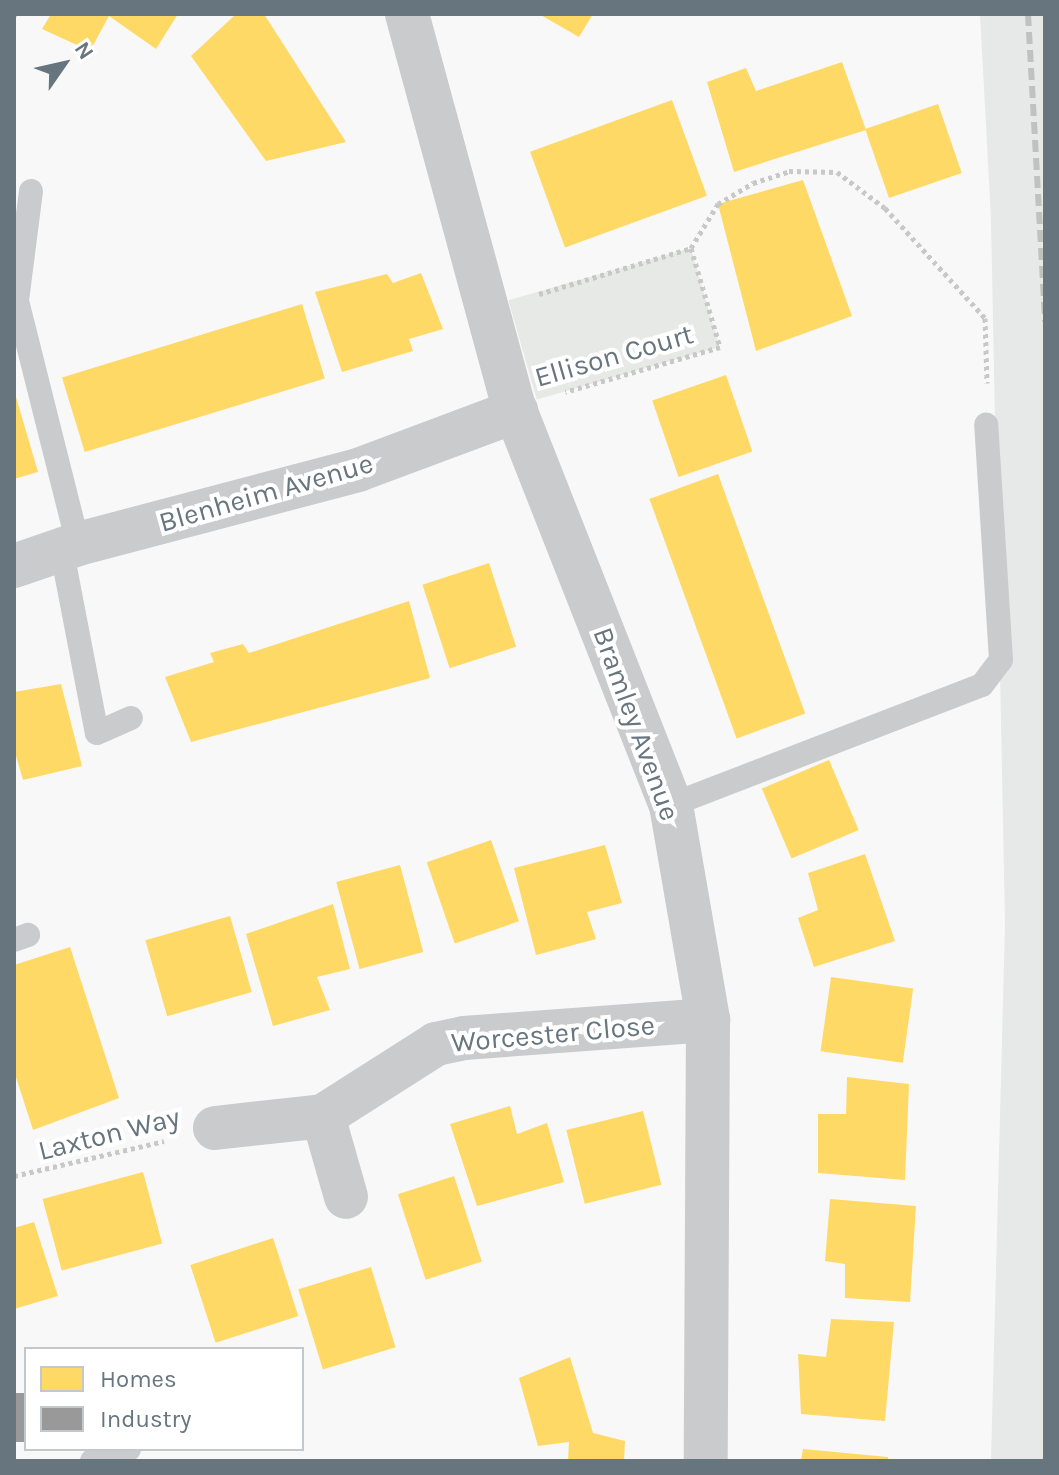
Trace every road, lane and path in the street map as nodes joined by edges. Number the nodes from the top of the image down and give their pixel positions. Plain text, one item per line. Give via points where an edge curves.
1 (407, 14) edge
2 (31, 191) dead end
3 (691, 248) junction
4 (488, 309) junction
5 (515, 409) junction
6 (986, 424) joint
7 (70, 548) junction
8 (14, 566) edge
9 (131, 718) dead end
10 (671, 805) junction
11 (708, 1020) junction
12 (323, 1116) junction
13 (215, 1128) joint
14 (14, 1176) edge
15 (346, 1197) dead end
16 (123, 1451) edge
17 (92, 1461) edge
18 (706, 1461) edge

1 - 4 street, Bramley Avenue
2 - 7 lane via 17,301
3 - 4 path
3 - 5 path, Ellison Court via 720,347
3 - 6 path via 718,204 753,183 789,171 837,172 885,208 985,318
4 - 5 street, Bramley Avenue
5 - 7 street, Blenheim Avenue via 358,470
5 - 10 street, Bramley Avenue
6 - 10 lane via 1001,660 982,685
7 - 8 street, Blenheim Avenue
7 - 9 lane via 97,733
10 - 11 street, Bramley Avenue
11 - 12 street, Worcester Close via 436,1044
11 - 18 street, Bramley Avenue
12 - 13 street, Worcester Close
12 - 15 street
13 - 14 path, Laxton Way
16 - 17 lane

